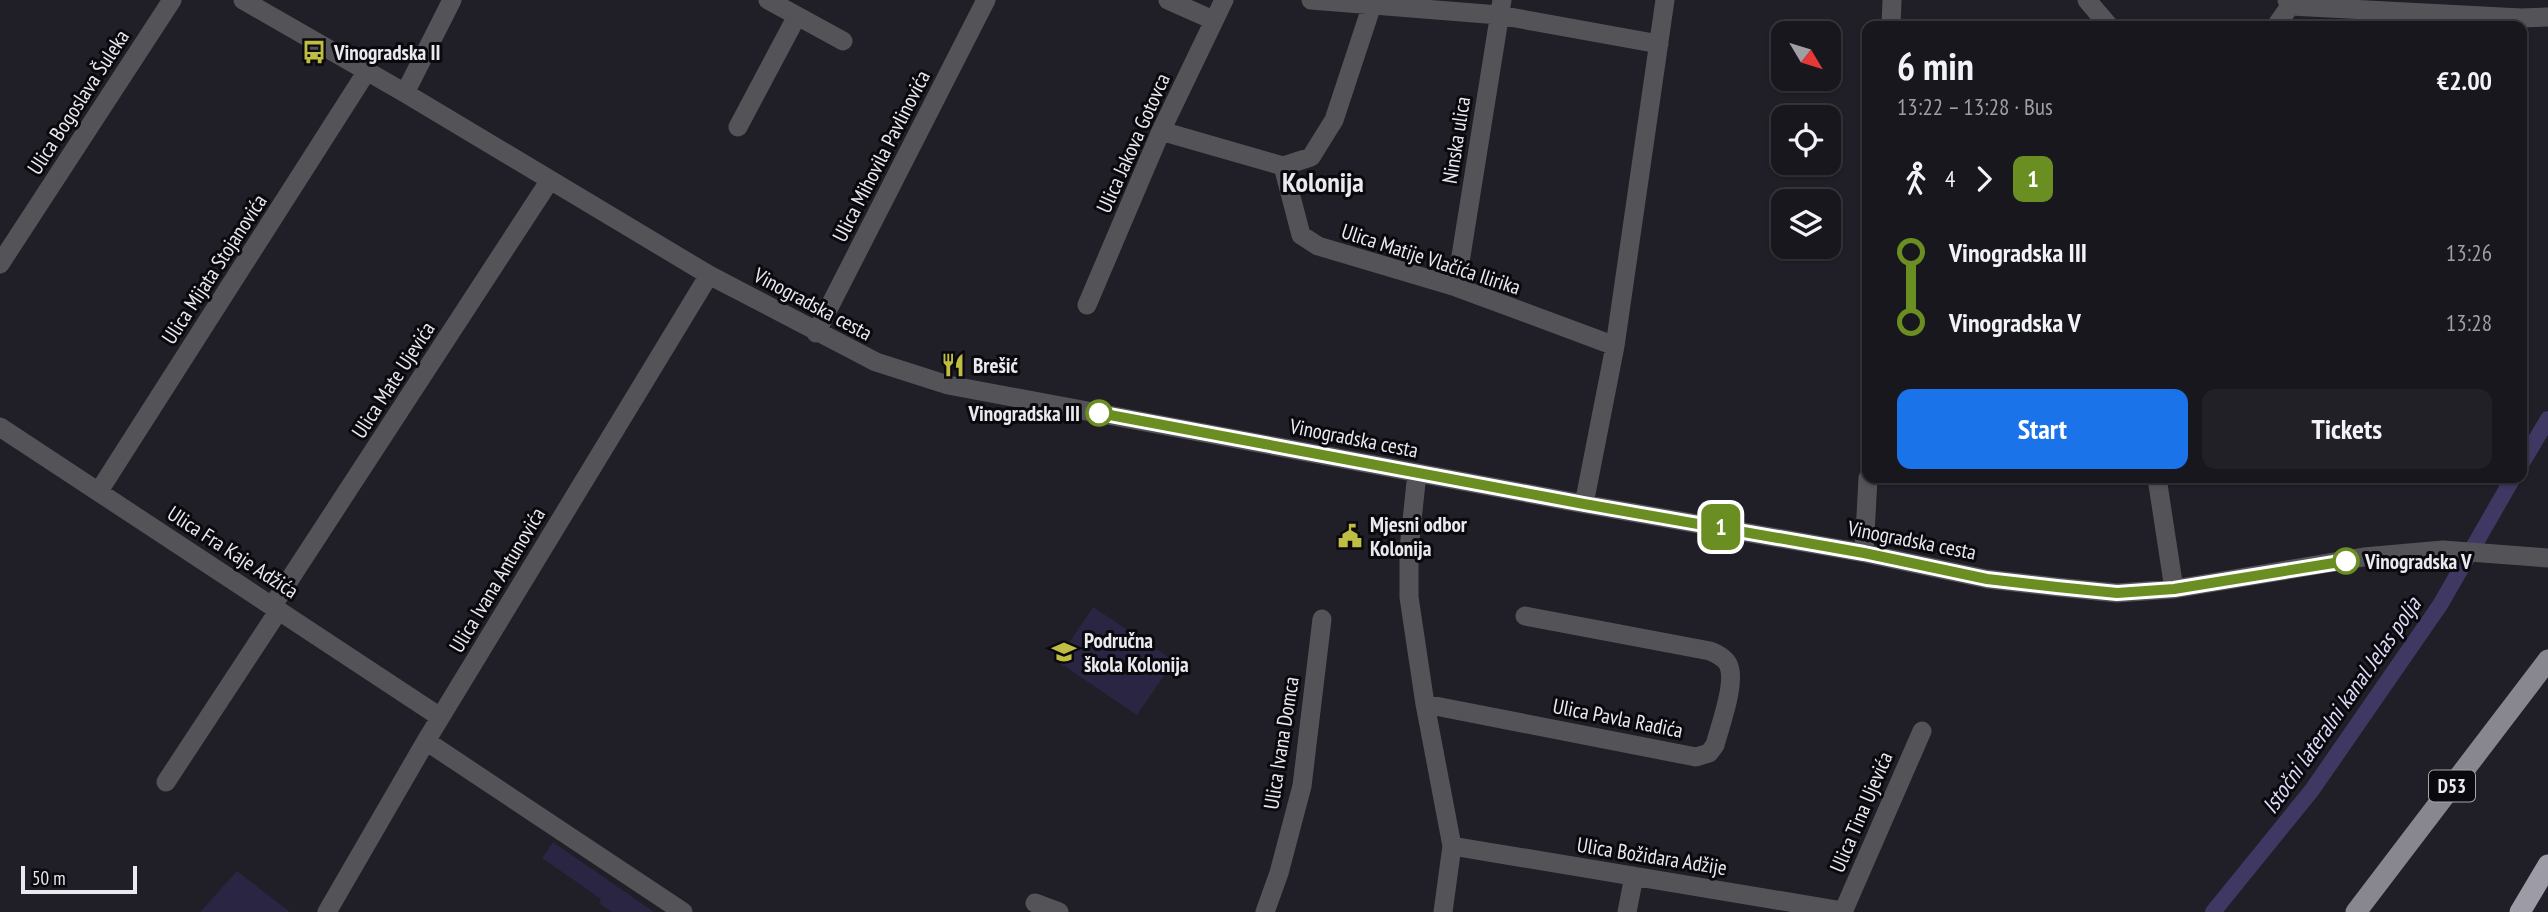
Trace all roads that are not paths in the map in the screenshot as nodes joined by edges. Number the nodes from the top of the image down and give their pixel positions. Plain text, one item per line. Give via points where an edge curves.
1 (172, 0) edge
2 (243, 0) edge
3 (452, 0) edge
4 (768, 0) edge
5 (986, 0) edge
6 (1168, 0) edge
7 (1224, 0) edge
8 (1311, 0) edge
9 (1665, 0) edge
10 (1892, 0) edge
11 (2087, 0) edge
12 (2291, 2) edge
13 (1372, 5) junction
14 (1500, 8) edge
15 (797, 16) junction
16 (2548, 17) edge
17 (1213, 20) junction
18 (1891, 21) edge
19 (2105, 21) edge
20 (2279, 21) edge
21 (2510, 21) edge
22 (2526, 21) edge
23 (843, 41) dead end
24 (1659, 44) junction
25 (367, 71) junction
26 (405, 93) junction
27 (738, 127) dead end
28 (1161, 131) junction
29 (1283, 166) junction
30 (550, 180) junction
31 (0, 264) edge
32 (709, 275) junction
33 (1456, 287) junction
34 (1087, 305) dead end
35 (816, 333) junction
36 (1615, 346) junction
37 (0, 427) edge
38 (1417, 473) junction
39 (1868, 483) edge
40 (2158, 483) edge
41 (99, 491) junction
42 (1584, 504) junction
43 (1864, 553) junction
44 (2548, 558) edge
45 (2174, 589) junction
46 (276, 608) junction
47 (1525, 616) dead end
48 (1322, 619) dead end
49 (2548, 660) edge
50 (1425, 704) junction
51 (440, 717) junction
52 (1922, 731) dead end
53 (426, 741) junction
54 (166, 782) dead end
55 (1452, 846) junction
56 (2548, 865) edge
57 (1634, 876) junction
58 (1035, 903) dead end
59 (327, 912) edge
60 (683, 912) edge
61 (1059, 912) edge
62 (1265, 912) edge
63 (1443, 912) edge
64 (1627, 912) edge
65 (1843, 912) edge
66 (2356, 912) edge
67 (2519, 912) edge

1 - 31 street, Ulica Bogoslava Šuleka
2 - 25 street, Vinogradska cesta
3 - 26 street
4 - 15 street
5 - 35 street, Ulica Mihovila Pavlinovića
6 - 17 street
7 - 17 street, Ulica Jakova Gotovca
8 - 13 street
9 - 24 street
10 - 18 street
11 - 19 street
12 - 20 street
12 - 21 street
13 - 14 street
13 - 29 street via 1334,120 1311,157
14 - 24 street
14 - 33 street, Ninska ulica
15 - 23 street
15 - 27 street
16 - 22 street
17 - 28 street, Ulica Jakova Gotovca
24 - 36 street
25 - 26 street, Vinogradska cesta
25 - 41 street, Ulica Mijata Stojanovića
26 - 30 street, Vinogradska cesta
28 - 29 street
28 - 34 street, Ulica Jakova Gotovca
29 - 33 street, Ulica Matije Vlačića Ilirika via 1301,235 1318,246
30 - 32 street, Vinogradska cesta
30 - 46 street, Ulica Mate Ujevića
32 - 35 street, Vinogradska cesta
32 - 51 street, Ulica Ivana Antunovića
33 - 36 street, Ulica Matije Vlačića Ilirika
35 - 38 street, Vinogradska cesta via 876,362 948,385
36 - 42 street
37 - 41 street, Ulica Fra Kaje Adžića
38 - 42 street, Vinogradska cesta
38 - 50 street via 1409,597
39 - 43 street
40 - 45 street
41 - 46 street, Ulica Fra Kaje Adžića
42 - 43 street, Vinogradska cesta
43 - 45 street, Vinogradska cesta via 1987,579 2117,593
44 - 45 street, Vinogradska cesta via 2443,550
46 - 51 street, Ulica Fra Kaje Adžića
46 - 54 street, Ulica Mate Ujevića
47 - 50 street, Ulica Pavla Radića via 1723,657 1732,679 1716,745 1696,757
48 - 62 street, Ulica Ivana Domca via 1302,786
49 - 66 main road, D53
50 - 55 street
51 - 53 street, Ulica Ivana Antunovića
52 - 65 street, Ulica Tina Ujevića
53 - 59 street, Ulica Ivana Antunovića
53 - 60 street
55 - 57 street, Ulica Božidara Adžije
55 - 63 street
56 - 67 highway
57 - 64 street
57 - 65 street, Ulica Božidara Adžije
58 - 61 street

